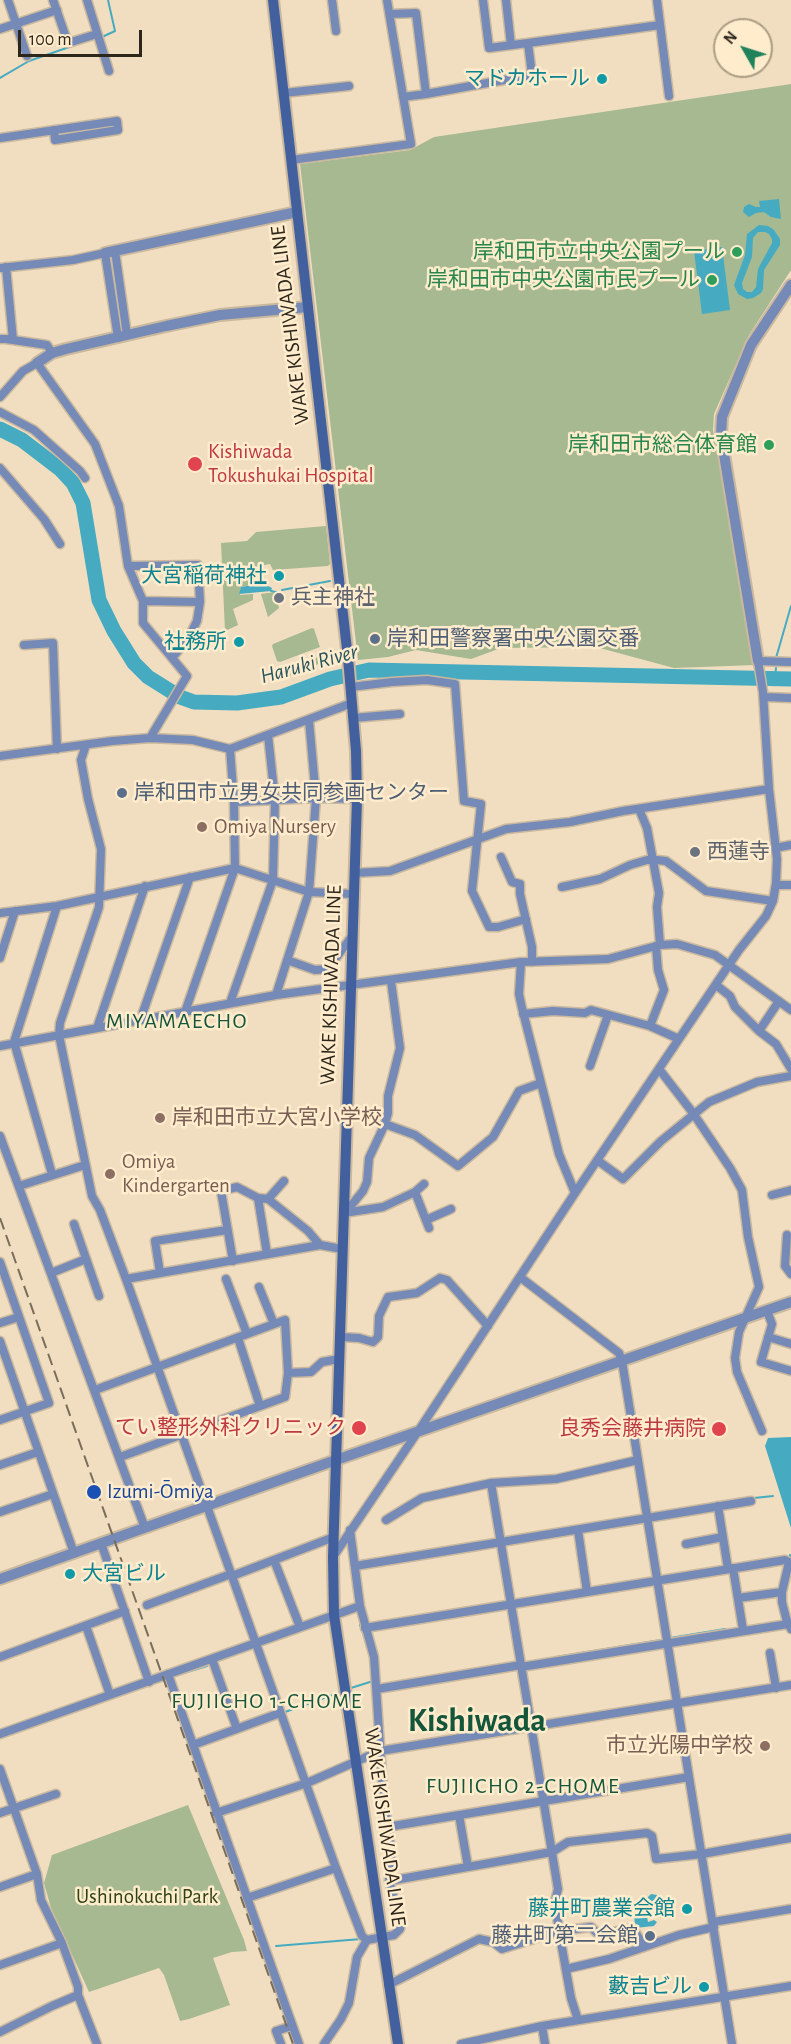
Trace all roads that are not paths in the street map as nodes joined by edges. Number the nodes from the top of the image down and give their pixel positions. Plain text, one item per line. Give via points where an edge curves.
1 (8, 0) edge
2 (53, 0) edge
3 (87, 0) edge
4 (273, 0) edge
5 (332, 0) edge
6 (387, 0) edge
7 (483, 0) edge
8 (506, 0) edge
9 (657, 0) edge
10 (57, 10) junction
11 (390, 14) junction
12 (16, 24) junction
13 (660, 25) junction
14 (0, 29) edge
15 (336, 31) dead end
16 (97, 34) junction
17 (528, 44) junction
18 (511, 45) junction
19 (27, 56) dead end
20 (109, 71) dead end
21 (350, 86) dead end
22 (284, 93) junction
23 (426, 93) junction
24 (669, 96) dead end
25 (403, 97) junction
26 (54, 130) junction
27 (0, 138) edge
28 (291, 160) junction
29 (297, 212) junction
30 (110, 252) junction
31 (3, 267) edge
32 (791, 285) edge
33 (308, 307) junction
34 (123, 336) junction
35 (0, 339) edge
36 (14, 340) junction
37 (52, 353) junction
38 (37, 363) junction
39 (0, 397) edge
40 (0, 412) edge
41 (0, 468) edge
42 (85, 478) dead end
43 (60, 544) dead end
44 (128, 566) junction
45 (143, 601) junction
46 (200, 602) junction
47 (24, 645) dead end
48 (173, 657) junction
49 (791, 662) edge
50 (758, 663) junction
51 (350, 685) junction
52 (763, 694) junction
53 (791, 698) edge
54 (352, 703) junction
55 (400, 714) dead end
56 (353, 718) junction
57 (309, 720) junction
58 (268, 735) junction
59 (150, 738) junction
60 (86, 745) junction
61 (57, 749) junction
62 (230, 749) junction
63 (0, 756) edge
64 (770, 789) junction
65 (316, 798) junction
66 (357, 799) junction
67 (275, 800) junction
68 (234, 802) junction
69 (639, 809) junction
70 (477, 840) junction
71 (791, 845) edge
72 (775, 848) junction
73 (501, 857) dead end
74 (652, 860) junction
75 (234, 867) junction
76 (354, 873) junction
77 (190, 877) junction
78 (273, 880) junction
79 (776, 885) junction
80 (791, 885) edge
81 (145, 886) junction
82 (562, 886) dead end
83 (309, 892) junction
84 (353, 894) junction
85 (99, 896) junction
86 (773, 901) junction
87 (57, 906) junction
88 (15, 911) junction
89 (0, 913) edge
90 (526, 920) junction
91 (352, 936) junction
92 (658, 945) junction
93 (0, 958) edge
94 (287, 960) junction
95 (521, 962) junction
96 (532, 962) junction
97 (730, 965) junction
98 (391, 981) junction
99 (716, 985) junction
100 (350, 986) junction
101 (276, 995) junction
102 (779, 1001) junction
103 (230, 1003) junction
104 (791, 1010) edge
105 (185, 1012) junction
106 (523, 1014) junction
107 (609, 1015) junction
108 (143, 1020) junction
109 (650, 1026) junction
110 (97, 1028) junction
111 (759, 1031) junction
112 (59, 1035) junction
113 (679, 1039) junction
114 (14, 1042) junction
115 (0, 1046) edge
116 (590, 1066) dead end
117 (659, 1069) junction
118 (791, 1069) edge
119 (791, 1076) edge
120 (541, 1083) junction
121 (693, 1113) junction
122 (385, 1124) junction
123 (0, 1136) edge
124 (597, 1160) junction
125 (86, 1165) junction
126 (52, 1174) junction
127 (284, 1181) dead end
128 (424, 1184) dead end
129 (19, 1186) junction
130 (791, 1190) edge
131 (415, 1192) junction
132 (575, 1193) junction
133 (772, 1195) dead end
134 (258, 1198) junction
135 (268, 1199) junction
136 (451, 1209) dead end
137 (344, 1213) junction
138 (74, 1224) dead end
139 (226, 1230) junction
140 (788, 1235) dead end
141 (320, 1245) junction
142 (342, 1249) junction
143 (267, 1254) junction
144 (86, 1259) junction
145 (233, 1261) junction
146 (0, 1262) edge
147 (51, 1273) junction
148 (160, 1273) junction
149 (791, 1274) edge
150 (520, 1277) junction
151 (126, 1279) junction
152 (226, 1279) dead end
153 (259, 1287) dead end
154 (99, 1296) dead end
155 (791, 1302) edge
156 (767, 1311) junction
157 (19, 1317) junction
158 (746, 1318) junction
159 (0, 1323) edge
160 (274, 1324) junction
161 (488, 1326) junction
162 (247, 1334) junction
163 (340, 1337) junction
164 (768, 1337) junction
165 (238, 1338) junction
166 (0, 1341) edge
167 (791, 1344) edge
168 (339, 1359) junction
169 (622, 1361) junction
170 (157, 1368) junction
171 (4, 1370) edge
172 (791, 1371) edge
173 (288, 1373) junction
174 (95, 1390) junction
175 (260, 1406) junction
176 (24, 1412) junction
177 (0, 1420) edge
178 (418, 1431) junction
179 (762, 1431) dead end
180 (180, 1435) junction
181 (38, 1452) junction
182 (120, 1456) junction
183 (336, 1460) junction
184 (638, 1460) junction
185 (0, 1465) edge
186 (491, 1483) junction
187 (53, 1494) junction
188 (751, 1501) dead end
189 (207, 1506) junction
190 (718, 1506) junction
191 (0, 1512) edge
192 (647, 1518) junction
193 (386, 1520) dead end
194 (145, 1528) junction
195 (350, 1530) junction
196 (578, 1530) junction
197 (334, 1537) junction
198 (723, 1537) junction
199 (500, 1542) junction
200 (101, 1544) junction
201 (686, 1544) dead end
202 (74, 1553) junction
203 (333, 1557) junction
204 (274, 1560) junction
205 (355, 1566) junction
206 (730, 1569) junction
207 (231, 1575) junction
208 (0, 1579) edge
209 (658, 1580) junction
210 (587, 1592) junction
211 (782, 1592) junction
212 (738, 1598) junction
213 (510, 1604) junction
214 (147, 1605) dead end
215 (360, 1606) junction
216 (124, 1611) junction
217 (334, 1615) junction
218 (86, 1626) junction
219 (790, 1626) edge
220 (300, 1627) junction
221 (365, 1628) junction
222 (743, 1630) junction
223 (668, 1642) junction
224 (256, 1643) junction
225 (770, 1653) dead end
226 (0, 1657) edge
227 (212, 1659) junction
228 (521, 1666) junction
229 (168, 1674) junction
230 (149, 1682) junction
231 (791, 1685) edge
232 (776, 1688) junction
233 (377, 1689) junction
234 (110, 1695) junction
235 (677, 1704) junction
236 (280, 1713) junction
237 (531, 1727) junction
238 (237, 1729) junction
239 (0, 1734) edge
240 (194, 1745) junction
241 (380, 1751) junction
242 (356, 1763) junction
243 (0, 1769) edge
244 (689, 1777) junction
245 (307, 1783) junction
246 (56, 1794) dead end
247 (542, 1802) junction
248 (14, 1808) junction
249 (0, 1813) edge
250 (216, 1813) junction
251 (459, 1815) junction
252 (387, 1827) junction
253 (791, 1838) edge
254 (552, 1852) junction
255 (702, 1854) junction
256 (468, 1867) junction
257 (336, 1868) junction
258 (37, 1874) junction
259 (389, 1881) junction
260 (0, 1887) edge
261 (247, 1898) junction
262 (791, 1909) edge
263 (714, 1924) junction
264 (559, 1931) junction
265 (381, 1938) junction
266 (368, 1940) junction
267 (62, 1943) junction
268 (644, 1947) junction
269 (0, 1965) edge
270 (566, 1969) junction
271 (388, 1985) junction
272 (791, 1986) edge
273 (78, 1995) junction
274 (726, 1996) junction
275 (578, 2020) junction
276 (292, 2026) junction
277 (542, 2026) junction
278 (0, 2032) edge
279 (97, 2044) edge
280 (281, 2044) edge
281 (299, 2044) edge
282 (324, 2044) edge
283 (398, 2044) edge
284 (461, 2044) edge
285 (545, 2044) edge
286 (732, 2044) edge

1 - 12 street
2 - 10 street
3 - 16 street
4 - 22 main road, WAKE KISHIWADA LINE
5 - 15 street
6 - 11 street
7 - 18 street via 489,48
8 - 18 street
9 - 13 street
10 - 12 street
10 - 16 street via 68,44
11 - 23 street via 416,13
11 - 25 street
12 - 14 street
12 - 19 street
13 - 17 street
13 - 24 street
16 - 20 street
17 - 18 street
17 - 23 street via 532,75
21 - 22 street
22 - 28 main road, WAKE KISHIWADA LINE
23 - 25 street
25 - 28 street via 411,144
26 - 26 street via 117,121 118,130 56,140
26 - 27 street
28 - 29 main road, WAKE KISHIWADA LINE
29 - 30 street
29 - 33 main road, WAKE KISHIWADA LINE
30 - 31 street
30 - 34 street
31 - 36 street
32 - 50 street via 751,345 722,417 721,436
33 - 34 street via 220,315
33 - 51 main road, WAKE KISHIWADA LINE
34 - 37 street
35 - 36 street
36 - 37 street via 47,345
37 - 38 street
38 - 39 street via 23,371
38 - 44 street via 95,444 119,506
40 - 42 street via 34,430
41 - 43 street
44 - 45 street
44 - 46 street via 198,565
45 - 46 street
45 - 48 street via 143,623
46 - 48 street via 194,629
47 - 61 street via 53,643
48 - 59 street via 187,676
49 - 50 street
50 - 52 street
51 - 54 main road, WAKE KISHIWADA LINE
51 - 70 street via 427,680 455,684 464,801 481,804
52 - 53 street
52 - 64 street
54 - 56 main road, WAKE KISHIWADA LINE
54 - 57 street
55 - 56 street
56 - 66 main road, WAKE KISHIWADA LINE
57 - 58 street
57 - 65 street
58 - 62 street
58 - 67 street
59 - 60 street
59 - 62 street via 193,740
60 - 61 street
60 - 85 street via 81,760 101,849
61 - 63 street
62 - 68 street
64 - 69 street
64 - 72 street
65 - 66 street
65 - 67 street
65 - 83 street
66 - 76 main road, WAKE KISHIWADA LINE
67 - 68 street
67 - 78 street
68 - 75 street
69 - 70 street via 506,829
69 - 74 street via 647,828
70 - 76 street via 390,871
70 - 90 street via 472,891 489,927
71 - 72 street
72 - 79 street
73 - 90 street via 512,882 520,884
74 - 82 street via 600,879
74 - 86 street via 666,861 706,891
74 - 92 street via 659,893
75 - 77 street
75 - 78 street
75 - 105 street
76 - 84 main road, WAKE KISHIWADA LINE
77 - 81 street
77 - 108 street via 142,1012
78 - 83 street
78 - 103 street
79 - 80 street
79 - 86 street
81 - 85 street
81 - 110 street
83 - 84 street
83 - 94 street
84 - 91 main road, WAKE KISHIWADA LINE
85 - 87 street
85 - 112 street via 99,907
86 - 97 street
87 - 88 street
87 - 114 street
88 - 89 street
88 - 93 street
90 - 96 street
91 - 94 street via 328,969 315,970
91 - 100 main road, WAKE KISHIWADA LINE
92 - 96 street via 608,959
92 - 97 street via 698,949
92 - 109 street via 658,970 664,990
94 - 101 street
95 - 96 street
95 - 98 street
95 - 106 street via 519,994
97 - 99 street
97 - 102 street
98 - 100 street
98 - 122 street via 400,1048
99 - 111 street
99 - 113 street
100 - 101 street
100 - 137 main road, WAKE KISHIWADA LINE
101 - 103 street
102 - 104 street
102 - 111 street
103 - 105 street
105 - 108 street
106 - 107 street via 591,1010
106 - 120 street
107 - 109 street
107 - 116 street
108 - 110 street
109 - 113 street
110 - 112 street
111 - 118 street via 776,1044
112 - 114 street
112 - 125 street
113 - 117 street
114 - 115 street
114 - 126 street
117 - 121 street
117 - 124 street
119 - 121 street via 757,1082
120 - 122 street via 519,1091 493,1137 458,1166 415,1135
120 - 132 street via 559,1154
121 - 124 street via 623,1179
121 - 158 street via 742,1191 759,1287
122 - 137 street via 369,1158 363,1191
123 - 129 street
124 - 132 street
125 - 126 street
125 - 151 street via 92,1196
126 - 129 street
127 - 135 street
128 - 131 street
129 - 147 street
130 - 133 street
131 - 136 street via 428,1224
131 - 137 street via 383,1207
132 - 150 street
134 - 135 street
134 - 139 street via 237,1188 221,1191
134 - 143 street
135 - 141 street
137 - 142 main road, WAKE KISHIWADA LINE
138 - 144 street
139 - 145 street
139 - 148 street via 155,1241
140 - 149 street via 785,1266
141 - 142 street
141 - 143 street
142 - 163 main road, WAKE KISHIWADA LINE
143 - 145 street
144 - 147 street
144 - 154 street
145 - 148 street
146 - 157 street
147 - 174 street
148 - 151 street
150 - 161 street
150 - 169 street via 619,1353
151 - 170 street
152 - 162 street
153 - 160 street
155 - 156 street
156 - 158 street
156 - 164 street via 772,1324
157 - 159 street
157 - 176 street via 49,1403
158 - 169 street
158 - 179 street via 739,1332 735,1358
160 - 162 street
160 - 173 street via 285,1320
161 - 163 street via 447,1280 440,1278 417,1293 388,1297 379,1316 378,1337 373,1342
161 - 178 street
162 - 165 street
163 - 168 main road, WAKE KISHIWADA LINE
164 - 167 street
164 - 172 street via 761,1362
165 - 170 street
165 - 175 street
166 - 171 street
168 - 173 street via 322,1362 311,1372
168 - 183 main road, WAKE KISHIWADA LINE
169 - 178 street
169 - 184 street
170 - 174 street
170 - 180 street
171 - 176 street
173 - 175 street via 285,1397
174 - 182 street
175 - 180 street
176 - 177 street
176 - 181 street
178 - 183 street
178 - 195 street
180 - 182 street
180 - 189 street
181 - 185 street
181 - 187 street
182 - 194 street
183 - 189 street
183 - 197 main road, WAKE KISHIWADA LINE
184 - 186 street via 556,1479
184 - 192 street
186 - 193 street via 422,1498
186 - 199 street
187 - 191 street
187 - 202 street
188 - 190 street
189 - 194 street
189 - 207 street
190 - 192 street
190 - 198 street
192 - 196 street
192 - 209 street
194 - 200 street
195 - 203 street
195 - 205 street
196 - 199 street
196 - 210 street
197 - 203 main road, WAKE KISHIWADA LINE
197 - 204 street
198 - 201 street
198 - 206 street
199 - 205 street
199 - 213 street
200 - 202 street
200 - 216 street
202 - 208 street
203 - 217 main road, WAKE KISHIWADA LINE
204 - 207 street
204 - 220 street
205 - 215 street
206 - 209 street
206 - 211 street via 785,1560 789,1562
206 - 212 street
207 - 214 street
207 - 224 street
209 - 210 street
209 - 223 street
210 - 213 street
211 - 212 street
211 - 219 street
212 - 222 street
213 - 221 street
213 - 228 street
215 - 217 street
215 - 221 street
216 - 218 street
216 - 230 street
217 - 220 street
217 - 242 main road, WAKE KISHIWADA LINE
218 - 226 street
218 - 234 street
219 - 222 street
220 - 224 street
221 - 233 street via 372,1647
222 - 223 street
223 - 228 street
223 - 235 street
224 - 227 street
224 - 236 street
225 - 232 street
227 - 229 street
227 - 238 street
228 - 233 street
228 - 237 street
229 - 230 street
229 - 240 street
230 - 234 street
231 - 232 street
232 - 235 street
233 - 241 street
234 - 239 street
235 - 237 street
235 - 244 street
236 - 238 street
236 - 245 street
237 - 241 street
237 - 247 street
238 - 240 street
240 - 250 street
241 - 242 street
241 - 252 street
242 - 245 street
242 - 265 main road, WAKE KISHIWADA LINE
243 - 248 street
244 - 247 street
244 - 255 street
245 - 250 street
245 - 257 street
246 - 248 street
247 - 251 street
247 - 254 street
248 - 249 street
248 - 258 street
250 - 261 street
251 - 252 street
251 - 256 street
252 - 259 street via 391,1852
253 - 255 street
254 - 255 street via 568,1842 647,1833 652,1836 657,1858
254 - 256 street
254 - 264 street
255 - 263 street
256 - 259 street
257 - 261 street
257 - 266 street via 362,1936
258 - 260 street
258 - 267 street via 41,1900
259 - 265 street via 400,1929
261 - 276 street
262 - 263 street
263 - 268 street
263 - 274 street
264 - 268 street via 591,1927 599,1935 633,1928
264 - 270 street
264 - 271 street via 502,1949 479,1939
265 - 266 street
265 - 271 main road, WAKE KISHIWADA LINE
266 - 282 street via 357,1957 348,2003
267 - 269 street
267 - 273 street
268 - 270 street
270 - 275 street
271 - 283 main road, WAKE KISHIWADA LINE
272 - 274 street
273 - 278 street
273 - 279 street
274 - 275 street
274 - 286 street
275 - 277 street
276 - 280 street via 276,2031
276 - 281 street
277 - 284 street
277 - 285 street

